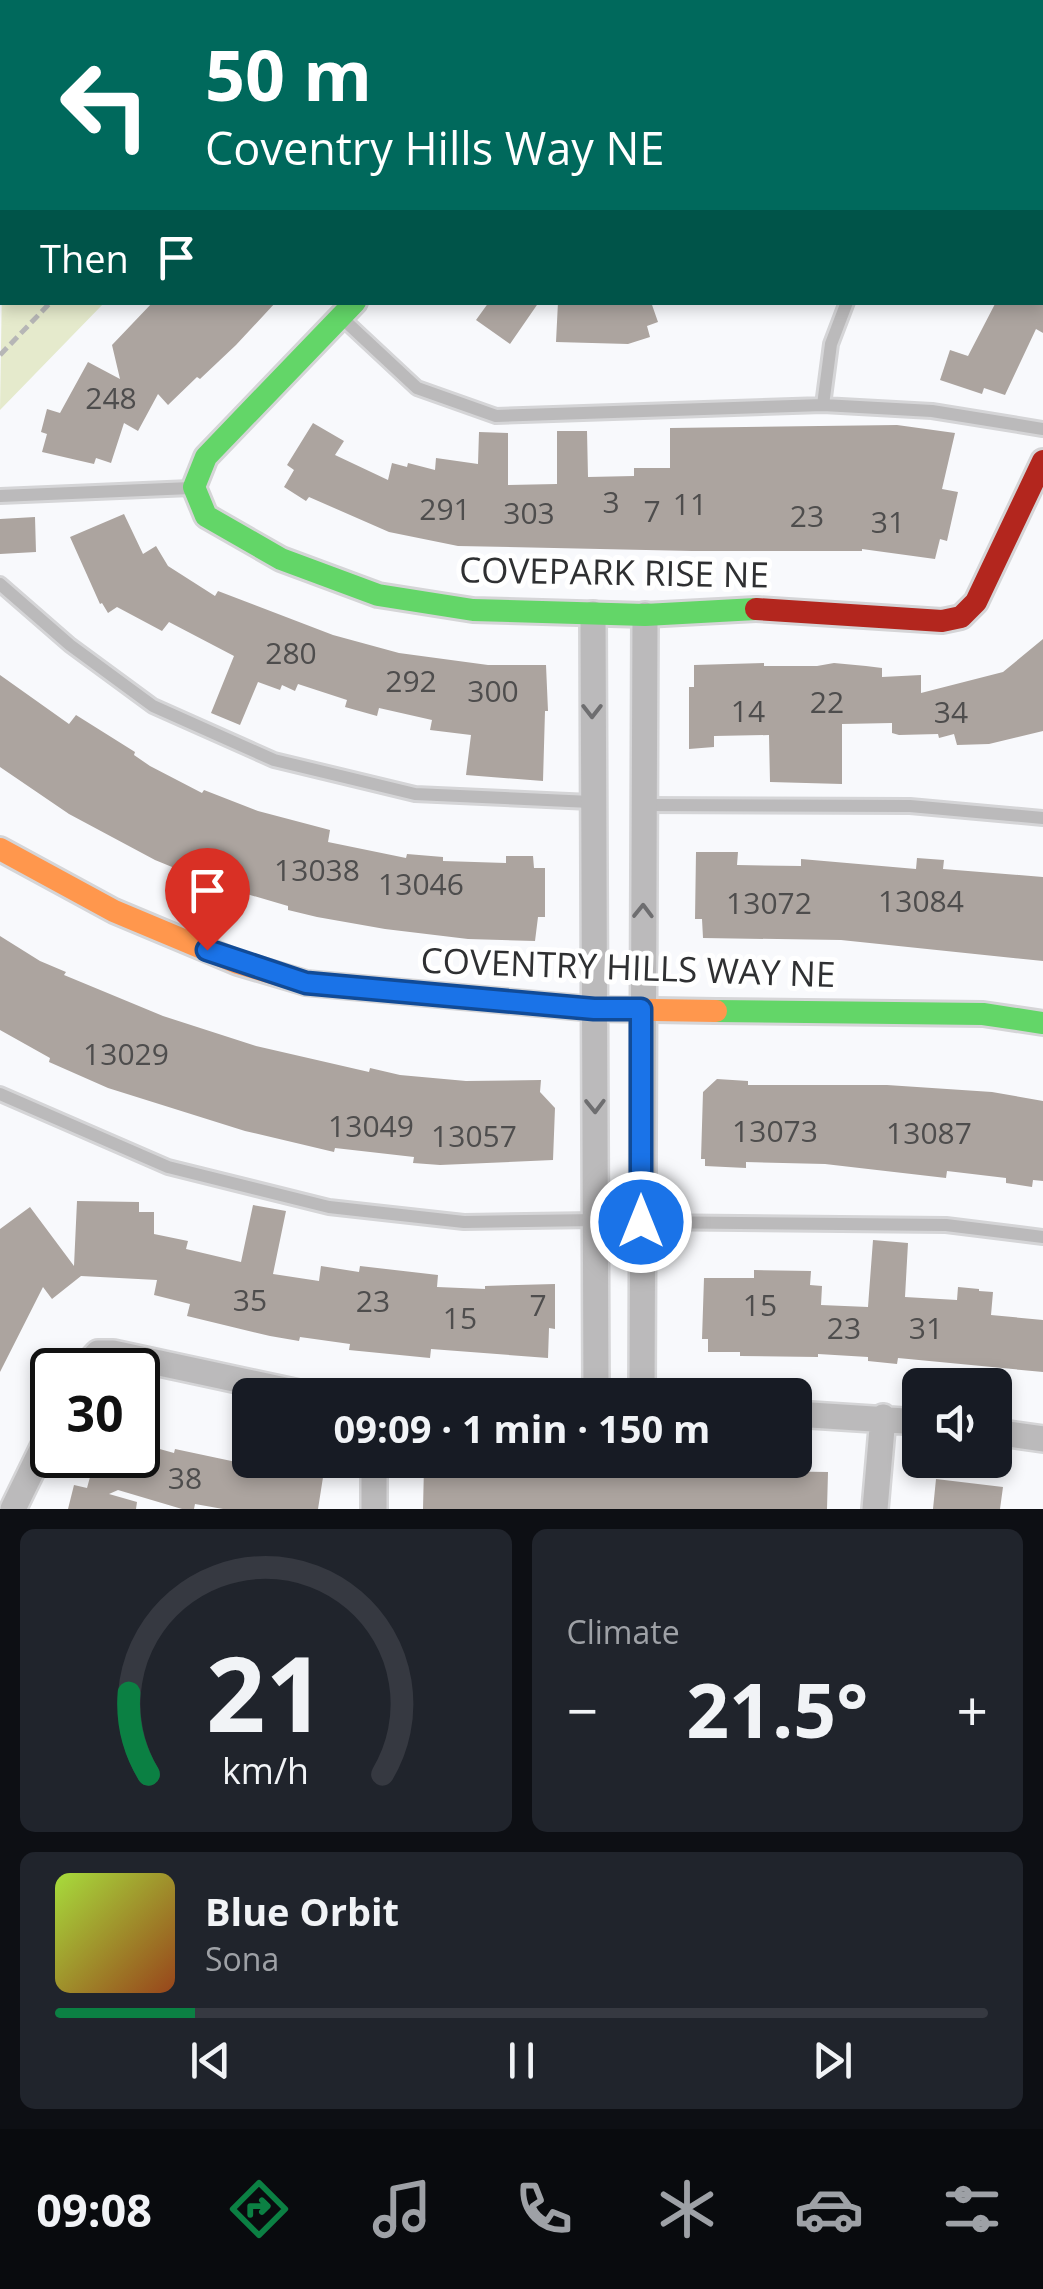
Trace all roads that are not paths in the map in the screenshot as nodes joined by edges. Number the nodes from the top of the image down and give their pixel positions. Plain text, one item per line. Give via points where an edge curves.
1 (845, 305) edge
2 (348, 310) edge
3 (823, 404) junction
4 (1043, 429) edge
5 (1043, 460) edge
6 (194, 488) junction
7 (0, 496) edge
8 (0, 584) edge
9 (593, 614) junction
10 (645, 614) junction
11 (591, 802) junction
12 (644, 804) junction
13 (1043, 818) edge
14 (0, 849) edge
15 (594, 1009) junction
16 (641, 1009) junction
17 (1043, 1023) edge
18 (0, 1094) edge
19 (596, 1220) junction
20 (641, 1222) junction
21 (1043, 1237) edge
22 (160, 1363) edge
23 (596, 1378) edge
24 (642, 1378) edge
25 (232, 1379) edge
26 (812, 1415) edge
27 (883, 1418) junction
28 (902, 1420) edge
29 (1012, 1434) edge
30 (1043, 1439) edge
31 (30, 1474) edge
32 (374, 1478) edge
33 (13, 1509) edge
34 (374, 1509) edge
35 (875, 1509) edge

1 - 3 lane via 831,344
2 - 3 lane via 417,388 496,416
2 - 6 street via 206,457
3 - 4 lane via 932,411
5 - 10 street, COVEPARK RISE NE via 976,602 961,617 750,609
6 - 7 lane
6 - 9 street, COVEPARK RISE NE via 206,516 281,559 378,595 473,610
8 - 11 lane via 153,706 274,760 415,794
9 - 10 street, COVEPARK RISE NE
9 -> 11 street
10 - 12 street
11 - 15 street
12 - 13 lane via 910,806
16 -> 12 street
14 - 15 street, COVENTRY HILLS WAY NE via 114,911 238,963 306,983
15 - 16 street, COVENTRY HILLS WAY NE
15 -> 19 street
16 - 17 street, COVENTRY HILLS WAY NE via 983,1014
16 - 20 street
18 - 19 lane via 168,1167 329,1207 464,1222
19 - 23 street
20 - 21 lane via 946,1225
20 - 24 street
22 - 25 street
26 - 27 street
27 - 28 street
27 - 35 street
29 - 30 street
31 - 33 street
32 - 34 street

